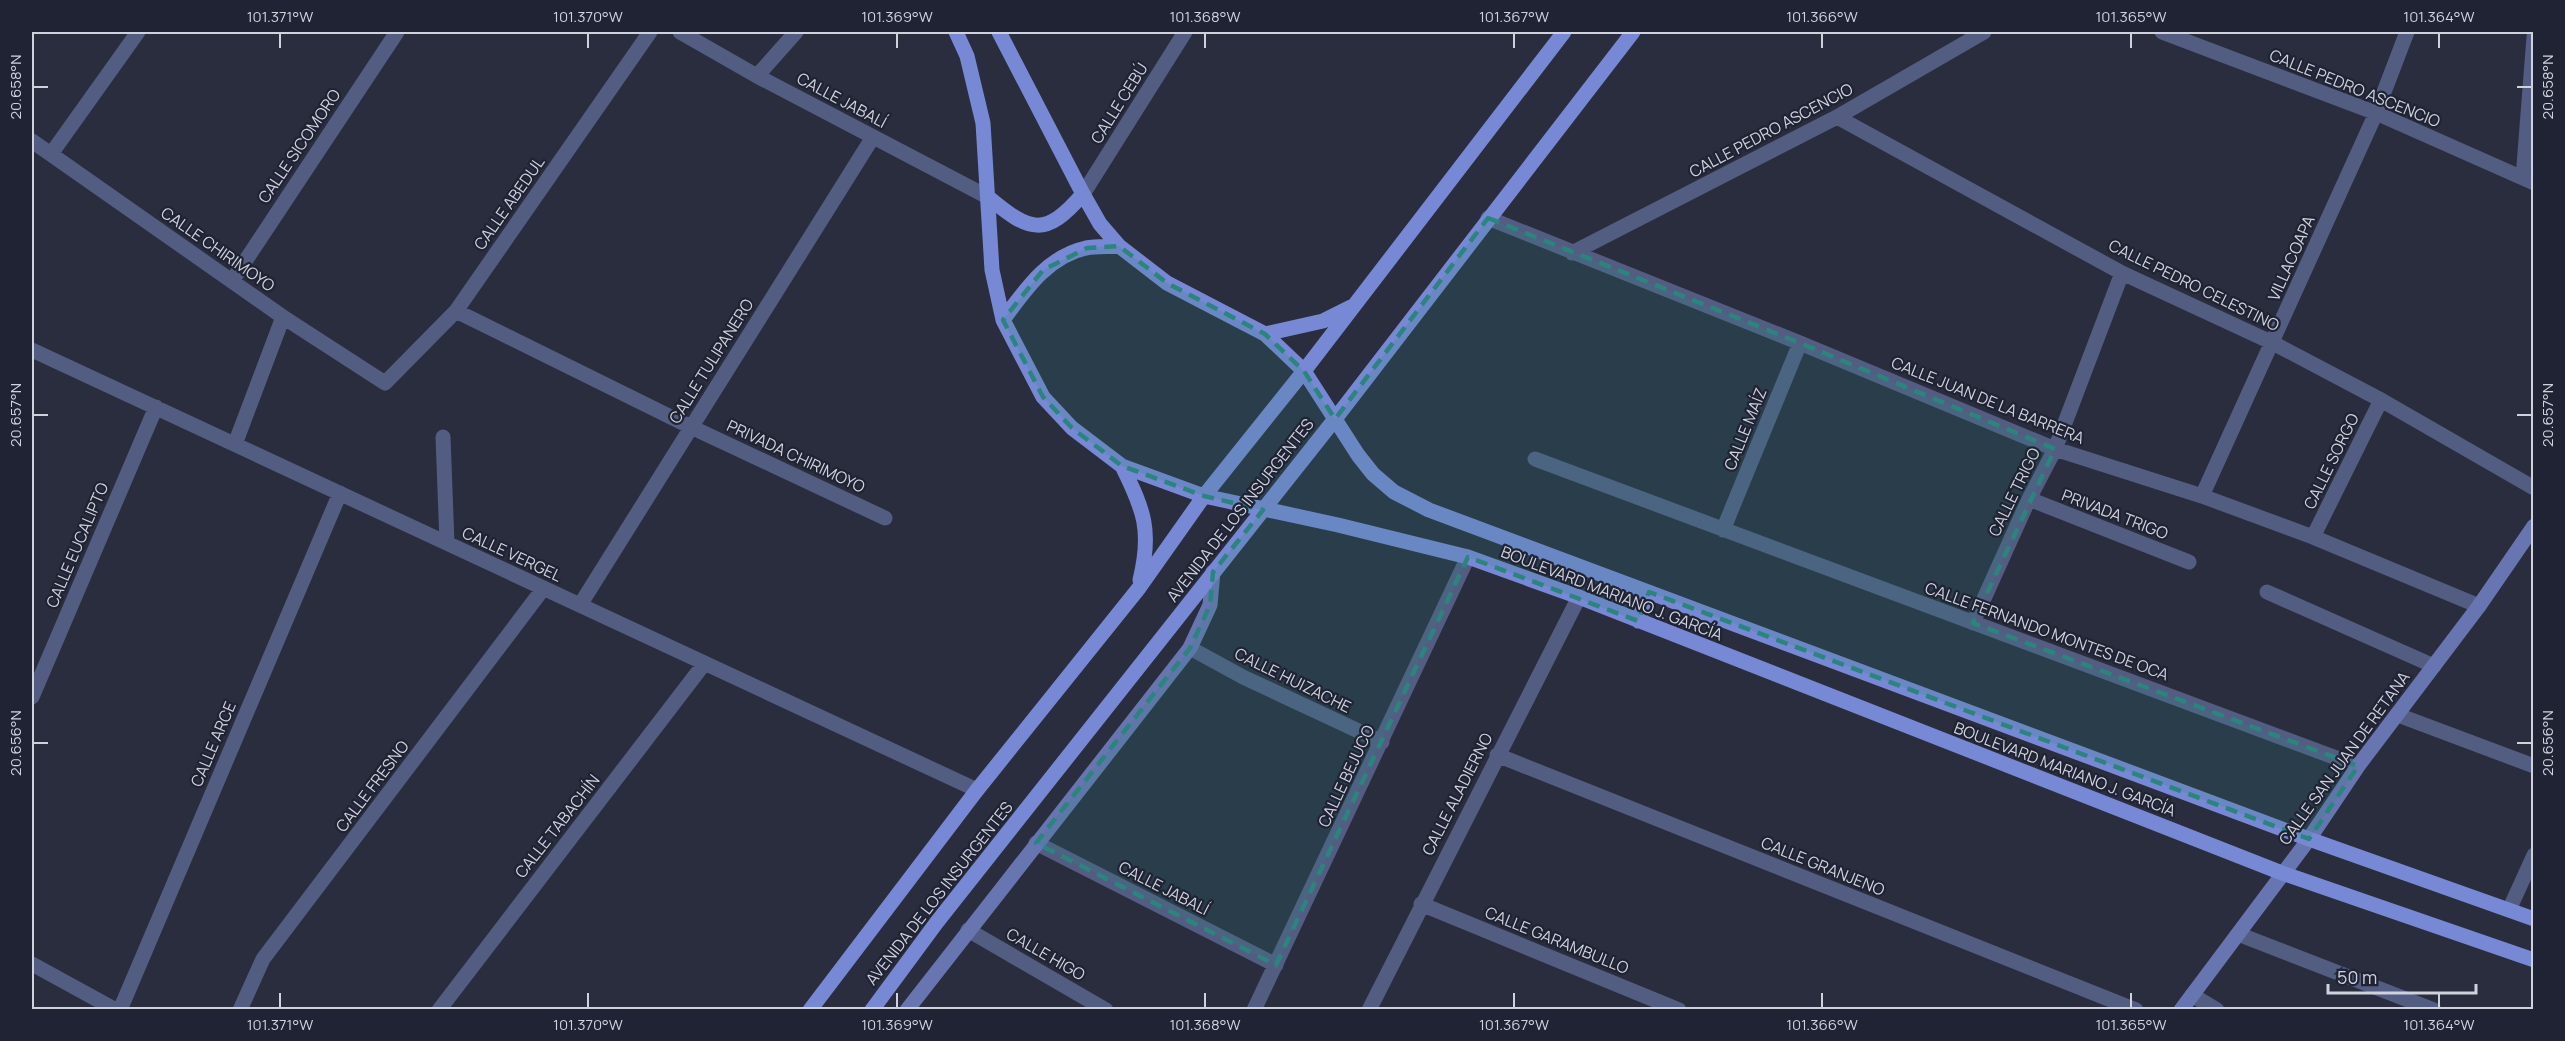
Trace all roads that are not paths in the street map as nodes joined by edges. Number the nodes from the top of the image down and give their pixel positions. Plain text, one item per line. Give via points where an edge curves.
1 (138, 32) edge
2 (397, 32) edge
3 (650, 32) edge
4 (680, 32) edge
5 (795, 32) edge
6 (956, 32) edge
7 (999, 32) edge
8 (1185, 32) edge
9 (1564, 32) edge
10 (1633, 32) edge
11 (1984, 32) edge
12 (2162, 32) edge
13 (2407, 32) edge
14 (2534, 37) edge
15 (757, 76) junction
16 (2376, 113) junction
17 (1837, 117) junction
18 (873, 137) junction
19 (32, 141) edge
20 (51, 154) junction
21 (2528, 180) edge
22 (1083, 194) junction
23 (988, 197) junction
24 (1488, 218) junction
25 (1119, 246) junction
26 (1572, 253) junction
27 (2122, 273) junction
28 (232, 281) junction
29 (1353, 305) junction
30 (456, 311) junction
31 (284, 317) junction
32 (1003, 320) junction
33 (1265, 334) junction
34 (1800, 343) junction
35 (2273, 343) junction
36 (32, 350) edge
37 (1304, 371) junction
38 (385, 383) joint
39 (2381, 400) junction
40 (156, 407) junction
41 (1335, 420) junction
42 (691, 427) junction
43 (443, 436) dead end
44 (235, 444) junction
45 (2055, 449) junction
46 (1535, 459) dead end
47 (1122, 466) junction
48 (2534, 488) edge
49 (340, 493) junction
50 (1204, 496) junction
51 (2202, 496) junction
52 (2029, 500) junction
53 (1263, 510) junction
54 (885, 518) dead end
55 (2534, 526) edge
56 (1723, 530) junction
57 (2313, 537) junction
58 (447, 543) junction
59 (1468, 557) junction
60 (2189, 562) dead end
61 (1213, 572) junction
62 (1139, 588) junction
63 (543, 589) junction
64 (1649, 592) junction
65 (2267, 592) dead end
66 (1579, 597) junction
67 (580, 605) junction
68 (2479, 606) junction
69 (1638, 621) junction
70 (1973, 623) junction
71 (1190, 648) junction
72 (704, 664) junction
73 (2434, 666) junction
74 (32, 697) edge
75 (2398, 715) junction
76 (1382, 742) junction
77 (1497, 755) junction
78 (2358, 766) junction
79 (2534, 766) edge
80 (977, 790) junction
81 (2309, 839) junction
82 (1036, 843) junction
83 (2534, 855) edge
84 (2282, 873) junction
85 (1421, 904) junction
86 (2509, 910) junction
87 (2534, 919) edge
88 (968, 930) junction
89 (2238, 934) junction
90 (2534, 960) edge
91 (32, 964) edge
92 (1276, 965) junction
93 (2192, 995) junction
94 (118, 1010) edge
95 (240, 1010) edge
96 (439, 1010) edge
97 (810, 1010) edge
98 (872, 1010) edge
99 (907, 1010) edge
100 (1106, 1010) edge
101 (1254, 1010) edge
102 (1369, 1010) edge
103 (1679, 1010) edge
104 (2136, 1010) edge
105 (2181, 1010) edge
106 (2217, 1010) edge
107 (2434, 1010) edge

1 - 20 street
2 - 28 street, CALLE SICOMORO
3 - 30 street, CALLE ABEDUL
4 - 15 street, CALLE JABALÍ
5 - 15 street
6 - 23 main road, BOULEVARD MARIANO J. GARCÍA via 967,56 983,123
7 - 22 main road, BOULEVARD MARIANO J. GARCÍA
8 - 22 street, CALLE CEBÚ
9 - 29 main road, AVENIDA DE LOS INSURGENTES
10 - 24 main road, AVENIDA DE LOS INSURGENTES
11 - 17 street, CALLE PEDRO ASCENCIO
12 - 16 street, CALLE PEDRO ASCENCIO
13 - 16 street, VILLACOAPA
14 - 21 street
15 - 18 street, CALLE JABALÍ
16 - 21 street, CALLE PEDRO ASCENCIO
16 - 35 street, VILLACOAPA
17 - 26 street, CALLE PEDRO ASCENCIO
17 - 27 street, CALLE PEDRO CELESTINO
18 - 23 street, CALLE JABALÍ
18 - 42 street, CALLE TULIPANERO
19 - 20 street, CALLE CHIRIMOYO
20 - 28 street, CALLE CHIRIMOYO
22 - 23 main road via 1065,214 1049,224 1032,225 1014,219
22 - 25 main road, BOULEVARD MARIANO J. GARCÍA via 1100,224
23 - 32 main road, BOULEVARD MARIANO J. GARCÍA via 992,270
24 - 26 street, CALLE JUAN DE LA BARRERA
24 - 41 main road, AVENIDA DE LOS INSURGENTES
25 - 32 main road via 1087,248 1062,257 1043,270
25 - 33 main road, BOULEVARD MARIANO J. GARCÍA via 1167,282
26 - 34 street, CALLE JUAN DE LA BARRERA
27 - 35 street, CALLE PEDRO CELESTINO
27 - 45 street, CALLE TRIGO
28 - 31 street, CALLE CHIRIMOYO
29 - 33 main road via 1323,321
29 - 37 main road, AVENIDA DE LOS INSURGENTES
30 - 38 street, CALLE ABEDUL
30 - 42 street
31 - 38 street, CALLE CHIRIMOYO
31 - 44 street
32 - 47 main road, BOULEVARD MARIANO J. GARCÍA via 1043,397 1072,428
33 - 37 main road, BOULEVARD MARIANO J. GARCÍA
34 - 45 street, CALLE JUAN DE LA BARRERA
34 - 56 street, CALLE MAÍZ
35 - 39 street, CALLE PEDRO CELESTINO
35 - 51 street, VILLACOAPA
36 - 40 street, CALLE VERGEL
37 - 41 main road, BOULEVARD MARIANO J. GARCÍA
37 - 50 main road, AVENIDA DE LOS INSURGENTES
39 - 48 street, CALLE PEDRO CELESTINO
39 - 57 street, CALLE SORGO
40 - 44 street, CALLE VERGEL
40 - 74 street, CALLE EUCALIPTO
41 - 53 main road, AVENIDA DE LOS INSURGENTES
41 - 64 main road, BOULEVARD MARIANO J. GARCÍA via 1363,461 1394,492 1429,510
42 - 54 street, PRIVADA CHIRIMOYO
42 - 67 street, CALLE TULIPANERO
43 - 58 street
44 - 49 street, CALLE VERGEL
45 - 51 street, CALLE JUAN DE LA BARRERA
45 - 52 street, CALLE TRIGO
46 - 56 street, CALLE FERNANDO MONTES DE OCA
47 - 50 main road, BOULEVARD MARIANO J. GARCÍA
47 - 62 main road via 1145,521 1146,552
49 - 58 street, CALLE VERGEL
49 - 94 street, CALLE ARCE
50 - 53 main road, BOULEVARD MARIANO J. GARCÍA
50 - 62 main road, AVENIDA DE LOS INSURGENTES
51 - 57 street, CALLE JUAN DE LA BARRERA
52 - 60 street, PRIVADA TRIGO
52 - 70 street, CALLE TRIGO
53 - 59 main road, BOULEVARD MARIANO J. GARCÍA
53 - 61 main road, AVENIDA DE LOS INSURGENTES
55 - 68 street, CALLE SAN JUAN DE RETANA
56 - 70 street, CALLE FERNANDO MONTES DE OCA
57 - 68 street, CALLE JUAN DE LA BARRERA
58 - 63 street, CALLE VERGEL
59 - 66 main road, BOULEVARD MARIANO J. GARCÍA
59 - 76 street, CALLE BEJUCO
61 - 71 street via 1210,605
61 - 98 main road, AVENIDA DE LOS INSURGENTES
62 - 80 main road, AVENIDA DE LOS INSURGENTES
63 - 67 street, CALLE VERGEL
63 - 95 street, CALLE FRESNO via 263,960
64 - 69 main road
64 - 81 main road, BOULEVARD MARIANO J. GARCÍA
65 - 73 street
66 - 69 main road, BOULEVARD MARIANO J. GARCÍA
66 - 77 street, CALLE ALADIERNO
67 - 72 street, CALLE VERGEL
68 - 73 street, CALLE SAN JUAN DE RETANA
69 - 84 main road, BOULEVARD MARIANO J. GARCÍA
70 - 78 street, CALLE FERNANDO MONTES DE OCA
71 - 76 street, CALLE HUIZACHE
71 - 82 street
72 - 80 street, CALLE VERGEL
72 - 96 street, CALLE TABACHÍN
73 - 75 street, CALLE SAN JUAN DE RETANA
75 - 78 street, CALLE SAN JUAN DE RETANA
75 - 79 street
76 - 92 street, CALLE BEJUCO
77 - 85 street, CALLE ALADIERNO
77 - 104 street, CALLE GRANJENO
78 - 81 street, CALLE SAN JUAN DE RETANA
80 - 97 main road, AVENIDA DE LOS INSURGENTES
81 - 84 street, CALLE SAN JUAN DE RETANA
81 - 86 main road, BOULEVARD MARIANO J. GARCÍA
82 - 88 street
82 - 92 street, CALLE JABALÍ
83 - 86 street
84 - 89 street, CALLE SAN JUAN DE RETANA
84 - 90 main road, BOULEVARD MARIANO J. GARCÍA
85 - 102 street, CALLE ALADIERNO
85 - 103 street, CALLE GARAMBULLO
86 - 87 main road, BOULEVARD MARIANO J. GARCÍA
88 - 99 street
88 - 100 street, CALLE HIGO
89 - 93 street, CALLE SAN JUAN DE RETANA
89 - 107 street
91 - 94 street
92 - 101 street, CALLE BEJUCO
93 - 105 street, CALLE SAN JUAN DE RETANA
93 - 106 street

